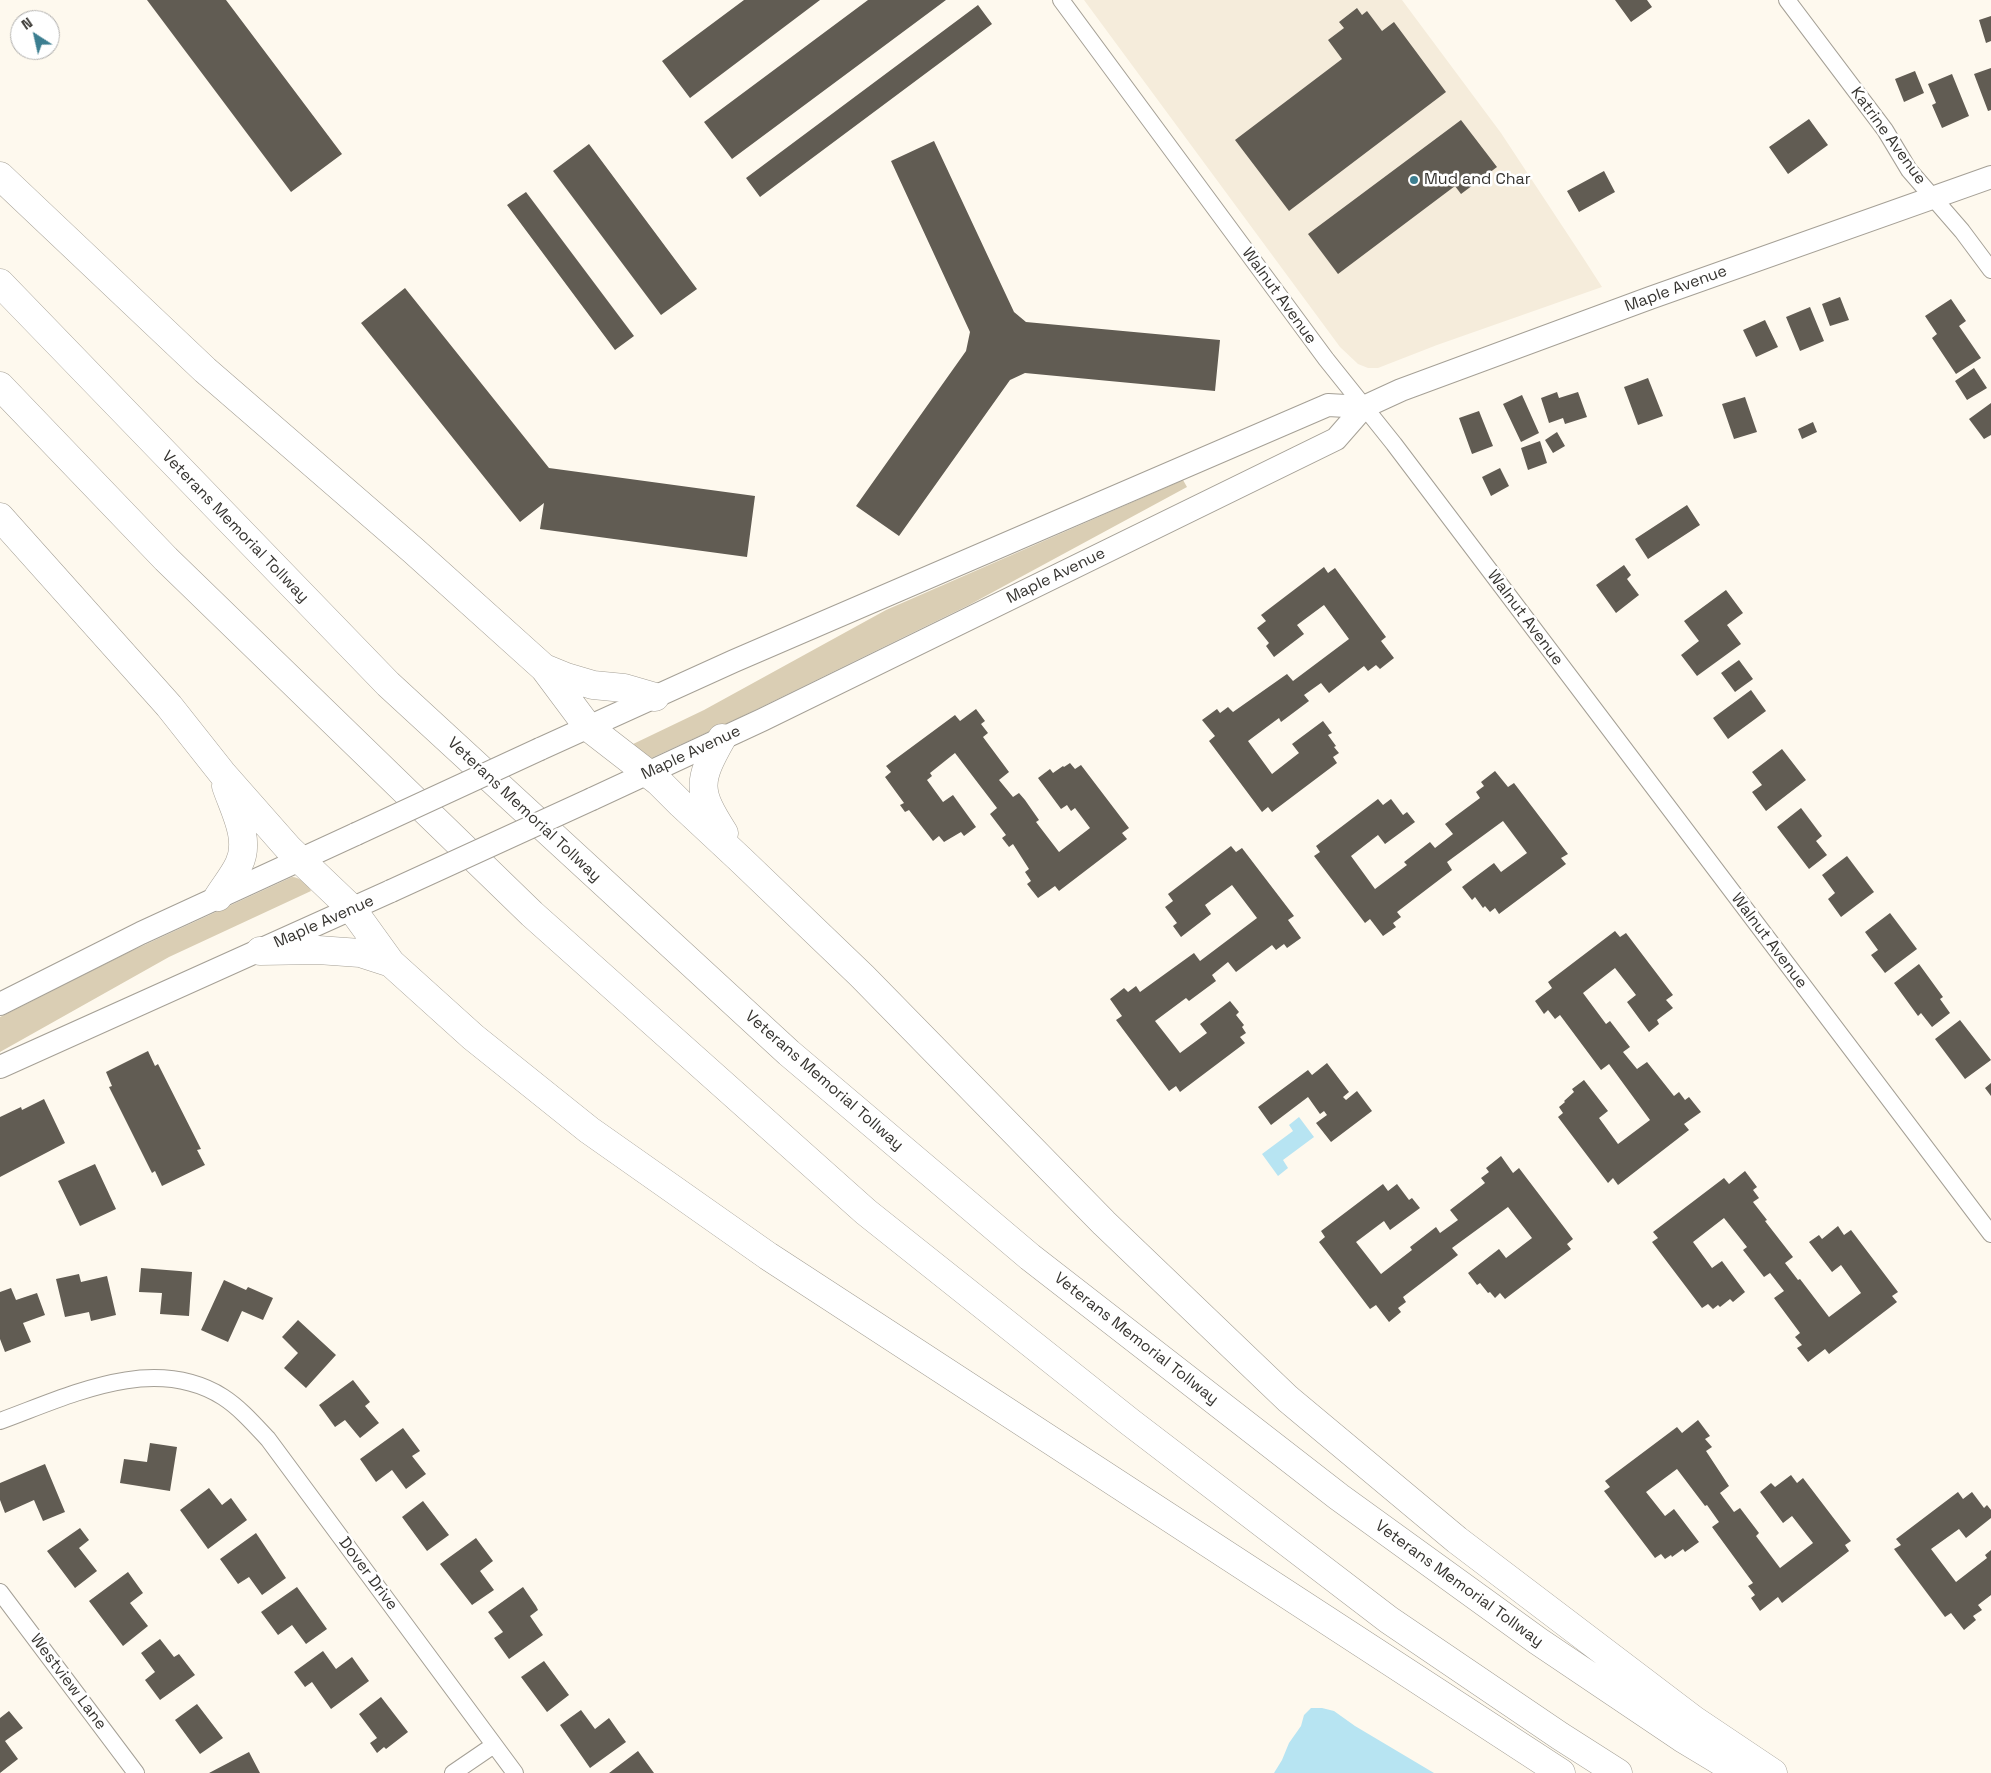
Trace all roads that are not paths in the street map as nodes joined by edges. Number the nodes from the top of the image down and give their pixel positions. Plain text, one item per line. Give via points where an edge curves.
1 (1061, 0) edge
2 (1787, 0) edge
3 (0, 176) edge
4 (1991, 177) edge
5 (1934, 198) junction
6 (1991, 270) edge
7 (0, 283) edge
8 (0, 386) edge
9 (1364, 406) junction
10 (0, 517) edge
11 (544, 668) junction
12 (655, 697) junction
13 (588, 727) junction
14 (722, 738) junction
15 (222, 773) junction
16 (647, 774) junction
17 (301, 860) junction
18 (741, 860) junction
19 (218, 897) junction
20 (352, 909) junction
21 (260, 951) junction
22 (391, 963) junction
23 (0, 1004) edge
24 (0, 1068) edge
25 (1991, 1234) edge
26 (0, 1421) edge
27 (0, 1592) edge
28 (494, 1745) junction
29 (136, 1773) edge
30 (453, 1773) edge
31 (515, 1773) edge
32 (1561, 1773) edge
33 (1618, 1773) edge
34 (1740, 1773) edge
35 (1773, 1773) edge

1 - 9 street, Walnut Avenue
2 - 5 street, Katrine Avenue via 1885,130 1910,170
3 - 11 highway via 205,370
4 - 5 main road, Maple Avenue
5 - 6 street, Katrine Avenue
5 - 9 main road, Maple Avenue via 1650,298
7 - 34 highway, Veterans Memorial Tollway via 388,684 790,1053 1030,1257 1339,1497 1538,1642
8 - 33 highway via 166,559 532,914 866,1212 1130,1422 1389,1620
9 - 12 main road, Maple Avenue via 1328,405
9 - 14 main road, Maple Avenue via 1336,439
9 - 25 street, Walnut Avenue
10 - 15 highway via 168,706
11 - 12 highway via 584,682
11 - 13 highway
12 - 13 main road, Maple Avenue
13 - 16 highway
13 - 17 main road, Maple Avenue, bridge
14 - 16 main road, Maple Avenue
14 - 18 highway via 704,773 702,787 707,806
15 - 17 highway
15 - 19 highway via 244,847 240,863
16 - 18 highway via 660,782
16 - 20 main road, Maple Avenue, bridge
17 - 19 main road, Maple Avenue
17 - 20 highway
18 - 35 highway via 862,976 1104,1223 1288,1399 1464,1546 1694,1720
19 - 23 main road, Maple Avenue
20 - 21 main road, Maple Avenue
20 - 22 highway
21 - 22 highway via 360,953
21 - 24 main road, Maple Avenue
22 - 32 highway via 473,1037 589,1130 760,1250
26 - 28 street, Dover Drive via 123,1380 166,1377 185,1380 225,1398 268,1439
27 - 29 street, Westview Lane
28 - 30 street
28 - 31 street, Dover Drive

